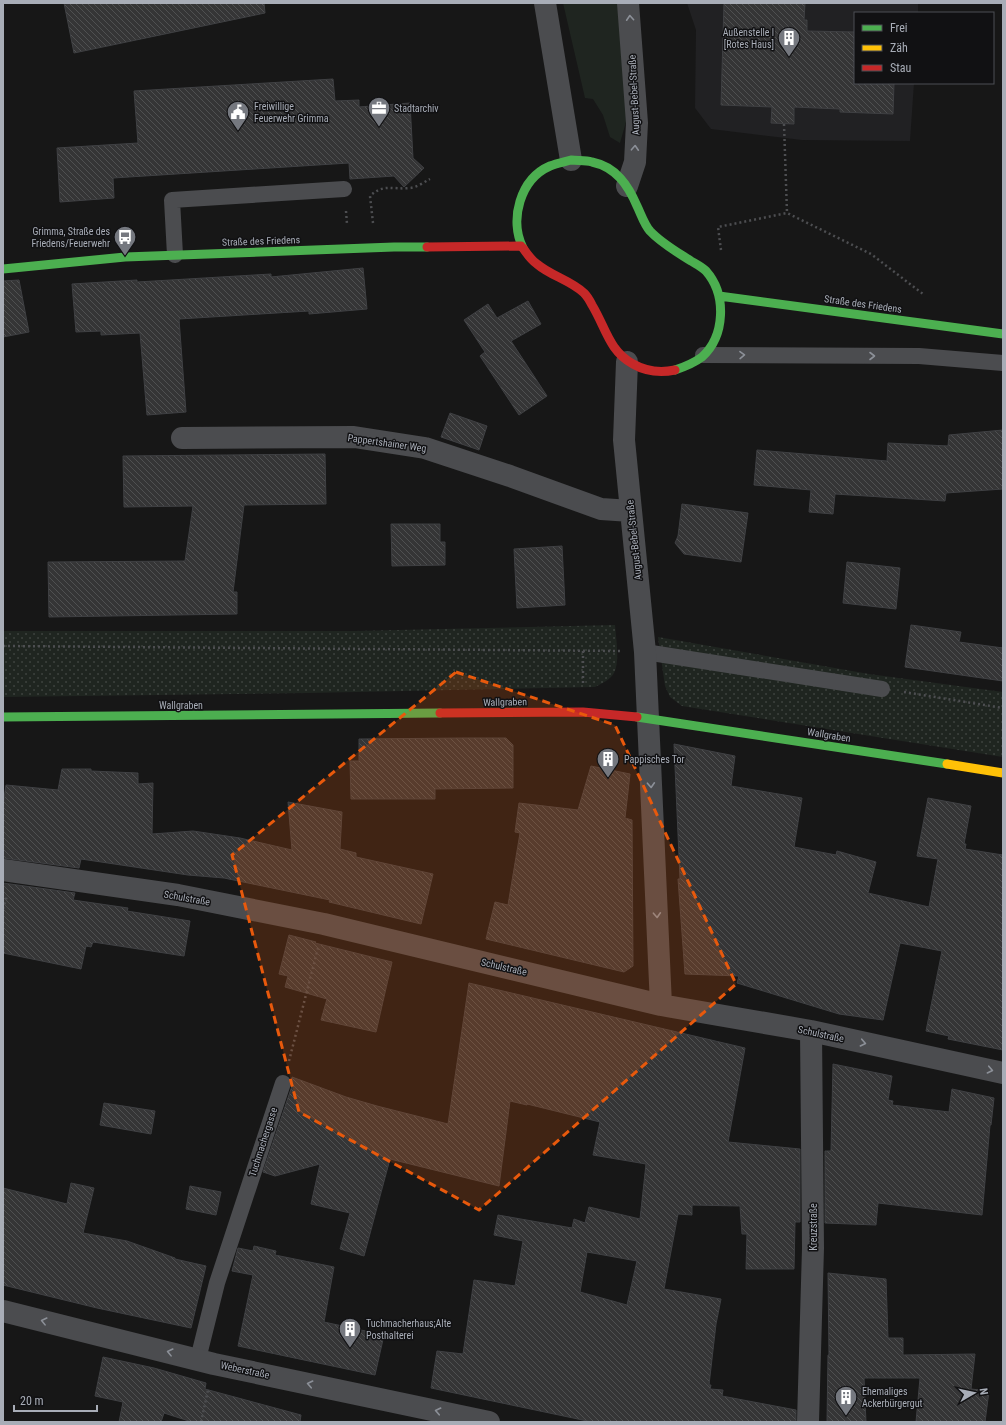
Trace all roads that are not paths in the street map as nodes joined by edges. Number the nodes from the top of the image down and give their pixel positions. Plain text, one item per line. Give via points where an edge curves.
1 (545, 3) edge
2 (628, 3) edge
3 (571, 160) junction
4 (627, 186) junction
5 (344, 189) road end
6 (521, 246) junction
7 (175, 255) junction
8 (3, 270) edge
9 (719, 296) junction
10 (1003, 334) edge
11 (704, 355) junction
12 (627, 362) junction
13 (1003, 363) edge
14 (182, 438) dead end
15 (630, 511) junction
16 (645, 652) junction
17 (882, 689) road end
18 (3, 717) edge
19 (648, 718) junction
20 (1003, 773) edge
21 (3, 870) edge
22 (661, 1005) junction
23 (811, 1031) junction
24 (1003, 1073) edge
25 (283, 1083) road end
26 (3, 1311) edge
27 (206, 1361) junction
28 (490, 1422) edge
29 (808, 1422) edge

1 - 3 street
4 -> 2 street, August-Bebel-Straße via 635,162 637,123
3 - 4 street via 593,162 606,167 620,175
3 - 6 street via 550,165 526,186 519,202 516,223
4 - 9 street via 648,228 662,242 705,270
5 - 7 lane via 172,200
6 - 7 street, Straße des Friedens via 376,247
6 - 12 street via 529,258 541,268 584,293 614,351
7 - 8 street, Straße des Friedens via 117,258
9 - 10 street, Straße des Friedens
9 - 11 street via 719,330
11 - 12 street via 687,366 669,371 651,372
11 -> 13 lane via 920,356
12 - 15 street, August-Bebel-Straße via 624,440
14 - 15 street, Pappertshainer Weg via 354,437 425,448 601,509
15 - 16 street, August-Bebel-Straße
16 - 17 lane
16 - 19 street, August-Bebel-Straße
18 - 19 street, Wallgraben via 583,712
19 - 20 street, Wallgraben
19 -> 22 street
21 - 22 street, Schulstraße via 178,895 324,924
22 - 23 street, Schulstraße
23 -> 24 street, Schulstraße
23 - 29 street, Kreuzstraße via 813,1248
25 - 27 lane, Tuchmachergasse via 217,1283
27 -> 26 street, Weberstraße
28 -> 27 street, Weberstraße

